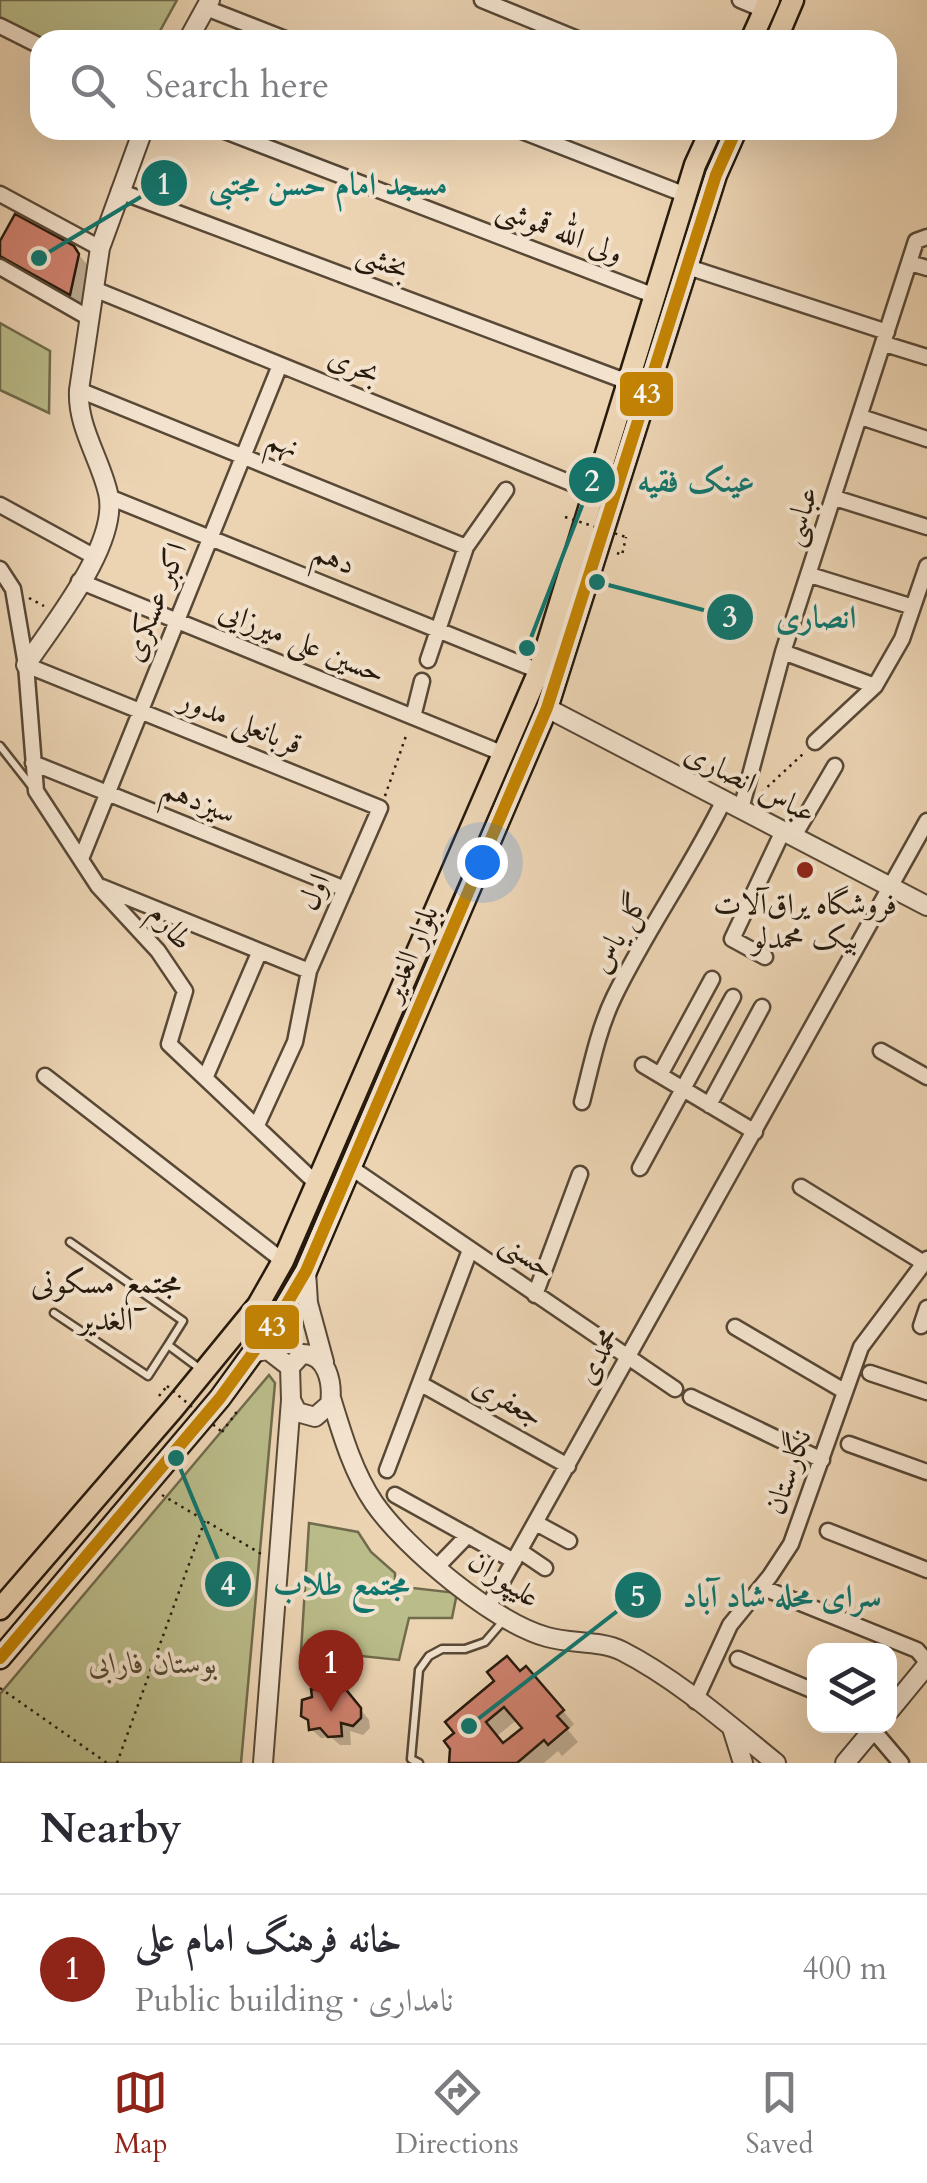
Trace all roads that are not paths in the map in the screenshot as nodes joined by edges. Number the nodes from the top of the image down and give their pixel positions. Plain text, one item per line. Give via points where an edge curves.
1 (482, 0) edge
2 (740, 0) edge
3 (793, 0) edge
4 (208, 4) edge
5 (766, 5) edge
6 (0, 26) edge
7 (194, 30) edge
8 (266, 30) edge
9 (556, 30) edge
10 (755, 30) edge
11 (780, 30) edge
12 (30, 41) edge
13 (138, 140) edge
14 (248, 140) edge
15 (545, 140) edge
16 (707, 140) edge
17 (732, 140) edge
18 (118, 191) junction
19 (0, 194) edge
20 (686, 195) junction
21 (921, 239) edge
22 (100, 248) junction
23 (910, 263) junction
24 (0, 268) edge
25 (688, 268) junction
26 (927, 268) edge
27 (94, 290) junction
28 (655, 296) junction
29 (88, 318) junction
30 (886, 338) junction
31 (927, 357) edge
32 (280, 365) junction
33 (628, 382) junction
34 (79, 390) junction
35 (862, 417) junction
36 (927, 439) edge
37 (243, 457) junction
38 (506, 490) dead end
39 (593, 492) junction
40 (110, 497) junction
41 (836, 498) junction
42 (0, 505) edge
43 (927, 527) edge
44 (210, 538) junction
45 (466, 547) junction
46 (95, 556) junction
47 (927, 566) edge
48 (0, 569) edge
49 (810, 575) junction
50 (79, 582) junction
51 (913, 607) junction
52 (177, 621) junction
53 (438, 630) junction
54 (783, 652) junction
55 (428, 660) dead end
56 (26, 665) junction
57 (538, 671) junction
58 (422, 681) dead end
59 (875, 686) junction
60 (548, 708) junction
61 (141, 711) junction
62 (413, 717) junction
63 (816, 742) road end
64 (0, 746) edge
65 (504, 754) junction
66 (33, 763) junction
67 (834, 766) dead end
68 (36, 792) junction
69 (108, 793) junction
70 (733, 805) junction
71 (380, 808) joint
72 (927, 821) edge
73 (788, 834) junction
74 (81, 859) junction
75 (98, 886) junction
76 (892, 888) junction
77 (345, 890) junction
78 (927, 906) edge
79 (259, 953) junction
80 (765, 958) dead end
81 (309, 972) junction
82 (712, 979) dead end
83 (733, 997) dead end
84 (762, 1007) dead end
85 (881, 1051) dead end
86 (643, 1065) dead end
87 (660, 1075) junction
88 (45, 1076) dead end
89 (206, 1076) junction
90 (927, 1077) edge
91 (681, 1088) junction
92 (582, 1102) dead end
93 (709, 1105) junction
94 (257, 1126) junction
95 (755, 1132) junction
96 (350, 1167) junction
97 (640, 1168) dead end
98 (580, 1174) dead end
99 (316, 1184) junction
100 (801, 1188) dead end
101 (70, 1242) dead end
102 (470, 1250) junction
103 (283, 1260) junction
104 (926, 1261) edge
105 (306, 1270) junction
106 (535, 1296) junction
107 (927, 1308) edge
108 (54, 1312) dead end
109 (921, 1326) dead end
110 (735, 1327) dead end
111 (168, 1345) junction
112 (255, 1352) junction
113 (628, 1358) junction
114 (324, 1362) junction
115 (290, 1367) junction
116 (204, 1371) junction
117 (870, 1373) dead end
118 (422, 1384) junction
119 (675, 1389) dead end
120 (844, 1391) junction
121 (927, 1392) edge
122 (691, 1397) dead end
123 (331, 1398) junction
124 (290, 1400) junction
125 (316, 1417) junction
126 (345, 1444) junction
127 (849, 1444) dead end
128 (287, 1450) junction
129 (822, 1460) junction
130 (568, 1466) junction
131 (387, 1470) dead end
132 (927, 1472) edge
133 (395, 1495) dead end
134 (536, 1523) junction
135 (828, 1531) dead end
136 (468, 1535) junction
137 (569, 1541) dead end
138 (517, 1556) junction
139 (437, 1568) junction
140 (545, 1568) dead end
141 (927, 1570) edge
142 (760, 1587) junction
143 (488, 1607) junction
144 (0, 1609) edge
145 (505, 1619) junction
146 (0, 1658) edge
147 (738, 1658) dead end
148 (927, 1663) edge
149 (807, 1688) edge
150 (694, 1701) junction
151 (897, 1701) edge
152 (732, 1728) junction
153 (870, 1733) edge
154 (878, 1733) edge
155 (263, 1763) edge
156 (419, 1763) edge
157 (743, 1763) edge
158 (776, 1763) edge
159 (845, 1763) edge
160 (900, 1763) edge

1 - 9 street
2 - 5 street
3 - 11 main road
4 - 7 street
4 - 8 street
5 - 10 main road
6 - 12 street
13 - 18 street
14 - 28 street, ولی الله قموشی
15 - 20 street
16 - 20 main road, بلوار الغدیر
17 - 25 main road, بلوار الغدیر
18 - 22 street
18 - 33 street, بخشی
19 - 22 street
20 - 28 main road, بلوار الغدیر
21 - 23 street, عباسی
22 - 27 street
23 - 26 street
23 - 30 street, عباسی
24 - 29 street
25 - 30 street
25 - 60 main road, بلوار الغدیر
27 - 29 street
27 - 32 street, بحری
28 - 33 main road, بلوار الغدیر
29 - 34 street
30 - 31 street
30 - 35 street, عباسی
32 - 37 street, اکبر عسکری
32 - 39 street, بحری
33 - 39 main road, بلوار الغدیر
34 - 37 street, نهم
34 - 40 street via 78,408
35 - 36 street
35 - 41 street, عباسی
37 - 44 street, اکبر عسکری
37 - 45 street, نهم
38 - 45 street
39 - 57 main road, بلوار الغدیر
40 - 44 street, دهم
40 - 46 street
41 - 43 street
41 - 49 street, عباسی
42 - 46 street
44 - 52 street, اکبر عسکری
44 - 53 street, دهم
45 - 53 street
46 - 50 street
47 - 51 street
48 - 56 street, طارم via 13,589
49 - 51 street
49 - 54 street, عباسی
50 - 52 street, حسین علی میرزایی
50 - 56 street
51 - 59 street
52 - 61 street, اکبر عسکری
52 - 62 street, حسین علی میرزایی
53 - 55 street
53 - 57 street, دهم
54 - 59 street
54 - 70 street, عباسی
56 - 61 street, قربانعلی مدور
56 - 66 street, طارم
57 - 65 main road, بلوار الغدیر
58 - 62 street
59 - 63 street
60 - 70 street, عباس انصاری
60 - 96 main road, بلوار الغدیر
61 - 69 street, اکبر عسکری
61 - 71 street, قربانعلی مدور
62 - 65 street, حسین علی میرزایی
64 - 68 lane
65 - 99 main road, بلوار الغدیر
66 - 68 street, طارم
66 - 69 street, سیزدهم
67 - 73 street
68 - 74 street, طارم
69 - 74 street, اکبر عسکری
69 - 77 street, سیزدهم
70 - 73 street, عباس انصاری
70 - 92 street, گل یاس via 613,1000
71 - 77 street, اول
72 - 76 street, محمدی
73 - 76 street, عباس انصاری
73 - 80 street via 732,939
74 - 75 street, طارم
75 - 79 street
75 - 89 street, طارم via 158,951 185,992 169,1044
76 - 78 street, عباس انصاری
76 - 95 street, محمدی
77 - 81 street, اول
79 - 81 street
79 - 89 street
81 - 94 street, اول via 295,1042
82 - 87 street
83 - 91 street
84 - 93 street
85 - 90 street
86 - 87 street
87 - 91 street
88 - 103 street
89 - 94 street, طارم
91 - 93 street
91 - 97 street
93 - 95 street
94 - 99 street, طارم
95 - 113 street, محمدی
96 - 102 street, حسنی
96 - 105 main road, بلوار الغدیر
98 - 106 street
99 - 103 main road, بلوار الغدیر
100 - 104 street
101 - 111 lane via 183,1321
102 - 106 street, حسنی
102 - 118 street
103 - 116 main road, بلوار الغدیر via 258,1305
104 - 120 street, نگارستان via 867,1336
105 - 112 main road, بلوار الغدیر
105 - 114 street
106 - 113 street, حسنی
107 - 109 street
108 - 111 lane via 148,1376
110 - 120 street
111 - 116 lane
112 - 115 street via 268,1350
112 - 146 main road, بلوار الغدیر
113 - 119 street, حسنی
113 - 130 street, محمدی
114 - 115 street via 302,1354
114 - 123 street
115 - 124 street
116 - 144 main road, بلوار الغدیر
117 - 121 street
118 - 130 street, جعفری
118 - 131 street
120 - 129 street, نگارستان
122 - 129 street
123 - 125 street
123 - 126 street
124 - 125 street via 297,1412
124 - 128 street
125 - 126 street
125 - 128 street
126 - 139 street, علیپوران via 374,1502
127 - 132 street
128 - 155 street
129 - 142 street, نگارستان via 791,1544
130 - 134 street, محمدی
133 - 136 street
134 - 137 street
134 - 138 street, محمدی
135 - 141 street
136 - 138 street
136 - 139 street
138 - 140 street
138 - 143 street, محمدی
139 - 143 street, علیپوران
142 - 148 street via 917,1650
142 - 150 street, نگارستان via 722,1639
143 - 145 street, علیپوران
145 - 150 street, علیپوران via 546,1637 616,1648
145 - 156 lane via 485,1642 442,1649 418,1670 411,1759
147 - 149 street
148 - 151 street
150 - 152 street, علیپوران
152 - 157 street
152 - 158 street, علیپوران
153 - 159 street
154 - 160 street

